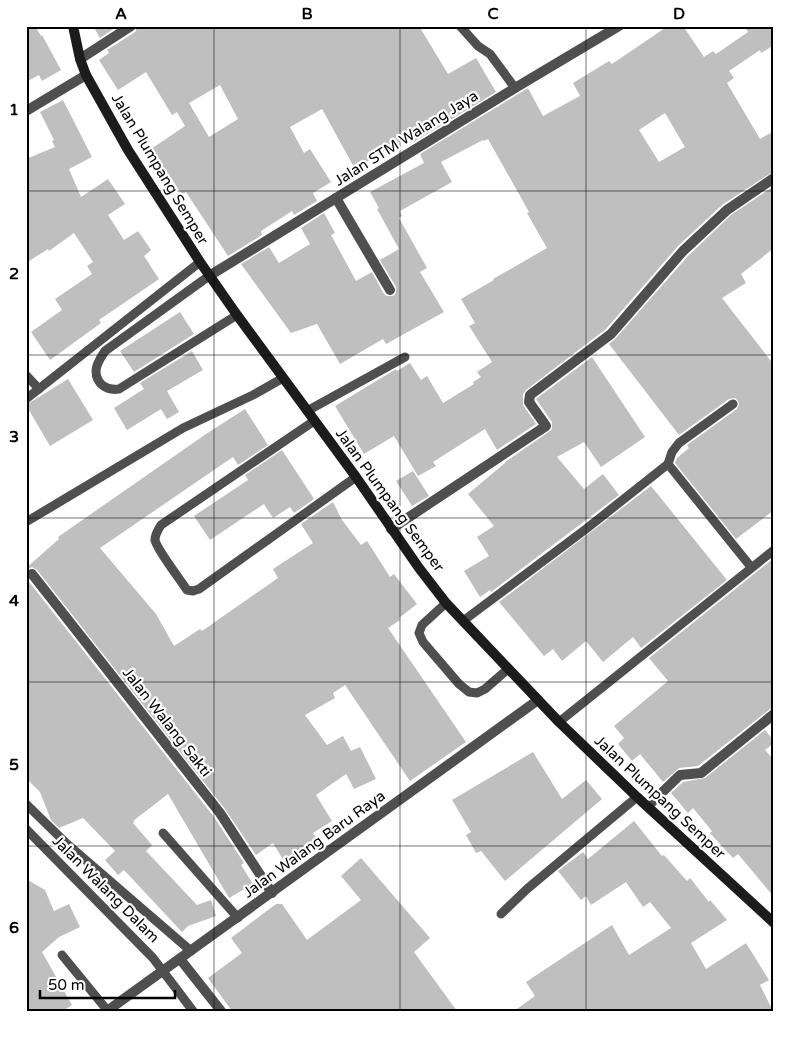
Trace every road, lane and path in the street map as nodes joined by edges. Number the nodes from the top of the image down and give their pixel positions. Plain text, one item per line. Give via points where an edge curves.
1 (73, 26) edge
2 (131, 26) edge
3 (460, 26) edge
4 (619, 26) edge
5 (80, 59) junction
6 (86, 75) junction
7 (515, 88) junction
8 (26, 111) edge
9 (774, 178) edge
10 (336, 198) junction
11 (200, 262) junction
12 (209, 276) junction
13 (390, 290) dead end
14 (237, 315) junction
15 (405, 357) dead end
16 (26, 375) edge
17 (283, 378) junction
18 (39, 389) junction
19 (26, 399) edge
20 (733, 404) dead end
21 (307, 411) junction
22 (314, 421) junction
23 (668, 464) junction
24 (356, 477) junction
25 (26, 522) edge
26 (391, 529) junction
27 (774, 550) edge
28 (751, 567) junction
29 (32, 574) dead end
30 (446, 603) junction
31 (463, 621) junction
32 (508, 669) junction
33 (538, 700) junction
34 (774, 714) edge
35 (559, 722) junction
36 (637, 797) junction
37 (26, 804) edge
38 (648, 806) junction
39 (26, 829) edge
40 (162, 832) dead end
41 (272, 893) junction
42 (501, 914) dead end
43 (238, 918) junction
44 (774, 923) edge
45 (191, 951) junction
46 (62, 955) dead end
47 (180, 959) junction
48 (164, 971) junction
49 (107, 1011) edge
50 (193, 1011) edge
51 (221, 1011) edge

1 - 5 main road, Jalan Plumpang Semper
2 - 5 street
3 - 7 lane via 490,54
4 - 7 street, Jalan STM Walang Jaya
5 - 6 main road, Jalan Plumpang Semper
6 - 8 street
6 - 11 main road, Jalan Plumpang Semper via 128,150
7 - 10 street, Jalan STM Walang Jaya
9 - 26 street via 727,210 683,251 611,334 530,395 529,402 546,426
10 - 12 street, Jalan STM Walang Jaya
10 - 13 street
11 - 12 main road, Jalan Plumpang Semper
11 - 18 lane
12 - 14 main road, Jalan Plumpang Semper
12 - 14 lane via 105,351 96,371 101,385 108,389 119,388
14 - 17 main road, Jalan Plumpang Semper
15 - 21 lane
16 - 18 lane
17 - 21 main road, Jalan Plumpang Semper
17 - 25 lane via 183,428
18 - 19 lane
20 - 23 lane via 679,443
21 - 22 main road, Jalan Plumpang Semper
22 - 24 main road, Jalan Plumpang Semper
22 - 24 lane via 161,525 156,534 157,546 187,590 199,589
23 - 28 lane
23 - 31 lane
24 - 26 main road, Jalan Plumpang Semper
26 - 30 main road, Jalan Plumpang Semper
27 - 28 lane
28 - 35 lane
29 - 41 street, Jalan Walang Sakti via 220,813
30 - 31 main road, Jalan Plumpang Semper
30 - 32 lane via 422,625 419,633 459,684 469,692 477,693
31 - 32 main road, Jalan Plumpang Semper
32 - 33 main road, Jalan Plumpang Semper
33 - 35 main road, Jalan Plumpang Semper
33 - 41 street, Jalan Walang Baru Raya
34 - 38 street via 701,773 680,775
35 - 36 main road, Jalan Plumpang Semper
36 - 38 main road, Jalan Plumpang Semper
36 - 42 lane
37 - 45 lane via 66,844
38 - 44 main road, Jalan Plumpang Semper
39 - 48 lane, Jalan Walang Dalam
40 - 43 lane
41 - 43 street, Jalan Walang Baru Raya
43 - 45 street, Jalan Walang Baru Raya
45 - 47 street, Jalan Walang Baru Raya
46 - 49 lane
47 - 48 street, Jalan Walang Baru Raya
47 - 51 street
48 - 49 street, Jalan Walang Baru Raya
48 - 50 lane, Jalan Walang Dalam

